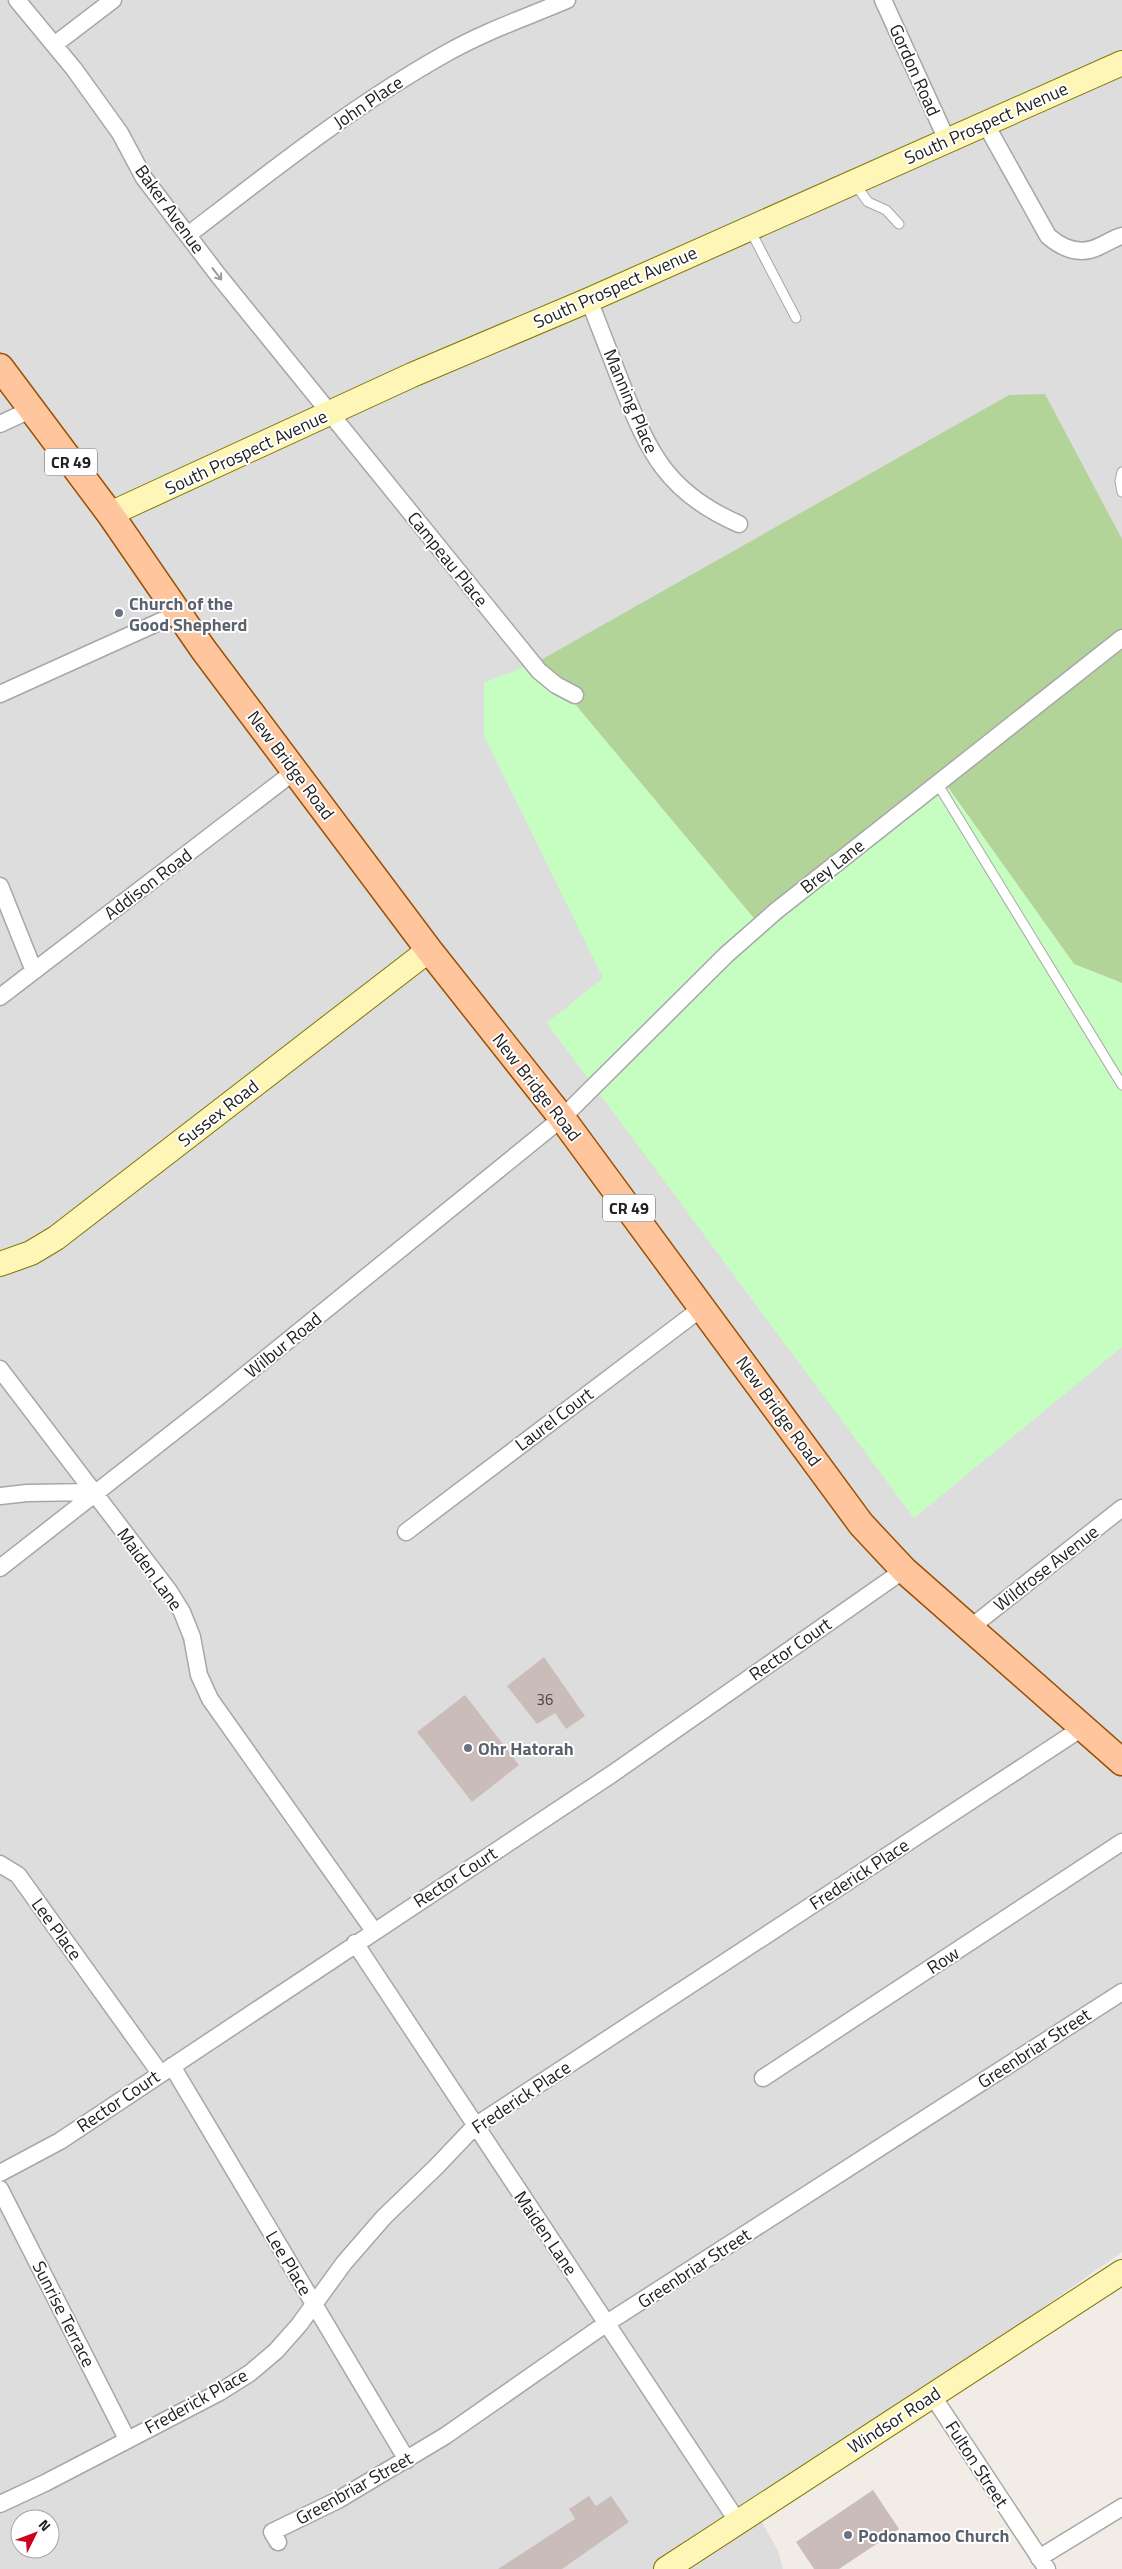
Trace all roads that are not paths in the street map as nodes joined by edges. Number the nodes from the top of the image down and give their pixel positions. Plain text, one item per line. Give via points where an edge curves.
1 (17, 0) edge
2 (114, 0) edge
3 (567, 0) edge
4 (883, 0) edge
5 (54, 45) junction
6 (1122, 63) edge
7 (986, 123) junction
8 (947, 140) junction
9 (853, 182) junction
10 (899, 224) dead end
11 (749, 228) junction
12 (188, 235) junction
13 (1122, 236) edge
14 (589, 300) junction
15 (796, 318) dead end
16 (0, 367) edge
17 (32, 409) junction
18 (330, 413) junction
19 (0, 424) edge
20 (1122, 472) edge
21 (1122, 492) edge
22 (110, 514) junction
23 (739, 524) dead end
24 (179, 613) junction
25 (1122, 638) edge
26 (0, 694) edge
27 (575, 696) dead end
28 (295, 771) junction
29 (937, 783) junction
30 (0, 886) edge
31 (429, 950) junction
32 (34, 971) junction
33 (0, 997) edge
34 (1122, 1085) edge
35 (562, 1118) junction
36 (0, 1264) edge
37 (703, 1307) junction
38 (0, 1369) edge
39 (94, 1492) junction
40 (0, 1496) edge
41 (1122, 1508) edge
42 (406, 1532) dead end
43 (0, 1568) edge
44 (904, 1570) junction
45 (970, 1628) junction
46 (1082, 1728) junction
47 (1122, 1762) edge
48 (1122, 1842) edge
49 (0, 1864) edge
50 (374, 1931) junction
51 (355, 1943) junction
52 (1122, 1992) edge
53 (166, 2070) junction
54 (763, 2078) dead end
55 (475, 2126) junction
56 (0, 2173) edge
57 (0, 2189) edge
58 (1122, 2272) edge
59 (314, 2305) junction
60 (607, 2323) junction
61 (932, 2395) junction
62 (127, 2439) junction
63 (407, 2460) junction
64 (0, 2504) edge
65 (1122, 2507) edge
66 (738, 2522) junction
67 (278, 2542) dead end
68 (1043, 2564) edge
69 (666, 2569) edge

1 - 5 street, Baker Avenue
2 - 5 street
3 - 12 street, John Place via 448,52 418,70 360,106
4 - 8 street, Gordon Road
5 - 12 street, Baker Avenue via 120,133 144,178
6 - 7 street, South Prospect Avenue
7 - 8 street, South Prospect Avenue
7 - 13 street via 1048,236 1059,245 1086,251
8 - 9 street, South Prospect Avenue
9 - 10 lane via 868,202 886,210
9 - 11 street, South Prospect Avenue
11 - 14 street, South Prospect Avenue
11 - 15 lane
12 -> 18 street, Baker Avenue
14 - 18 street, South Prospect Avenue
14 - 23 street, Manning Place via 642,436 657,460 697,501
16 - 17 main road, New Bridge Road / CR 49
17 - 19 street
17 - 22 main road, New Bridge Road / CR 49
18 - 22 street, South Prospect Avenue
18 - 27 street, Campeau Place via 539,671
20 - 21 lane
22 - 24 main road, New Bridge Road / CR 49
24 - 26 street
24 - 28 main road, New Bridge Road / CR 49
25 - 29 street, Brey Lane
28 - 31 main road, New Bridge Road / CR 49
28 - 32 street, Addison Road
29 - 34 lane
29 - 35 street, Brey Lane via 776,911 726,955
30 - 32 street
31 - 35 main road, New Bridge Road / CR 49
31 - 36 street, Sussex Road via 56,1238 31,1253
32 - 33 street, Addison Road
35 - 37 main road, New Bridge Road / CR 49
35 - 39 street, Wilbur Road via 217,1398
37 - 42 street, Laurel Court
37 - 44 main road, New Bridge Road / CR 49 via 860,1524
38 - 39 street, Maiden Lane
39 - 40 street
39 - 43 street, Wilbur Road
39 - 50 street, Maiden Lane via 170,1591 182,1612 192,1637 199,1675 210,1699
41 - 45 street, Wildrose Avenue
44 - 45 main road, New Bridge Road / CR 49
44 - 50 street, Rector Court via 612,1774
45 - 46 main road, New Bridge Road / CR 49
46 - 47 main road, New Bridge Road / CR 49
46 - 55 street, Frederick Place
48 - 54 street, Row
49 - 53 street, Lee Place via 18,1875
50 - 51 street, Rector Court
51 - 53 street, Rector Court
51 - 55 street, Maiden Lane
52 - 60 street, Greenbriar Street
53 - 56 street, Rector Court via 60,2141
53 - 59 street, Lee Place
55 - 59 street, Frederick Place via 384,2217 344,2263
55 - 60 street, Maiden Lane
57 - 62 street, Sunrise Terrace
58 - 61 street, Windsor Road
59 - 62 street, Frederick Place via 276,2351 250,2373 220,2392
59 - 63 street, Lee Place
60 - 63 street, Greenbriar Street
60 - 66 street, Maiden Lane
61 - 66 street, Windsor Road
61 - 68 street, Fulton Street
62 - 64 street, Frederick Place
63 - 67 street, Greenbriar Street via 338,2500 272,2532
65 - 68 street, Fulton Street
66 - 69 street, Windsor Road

